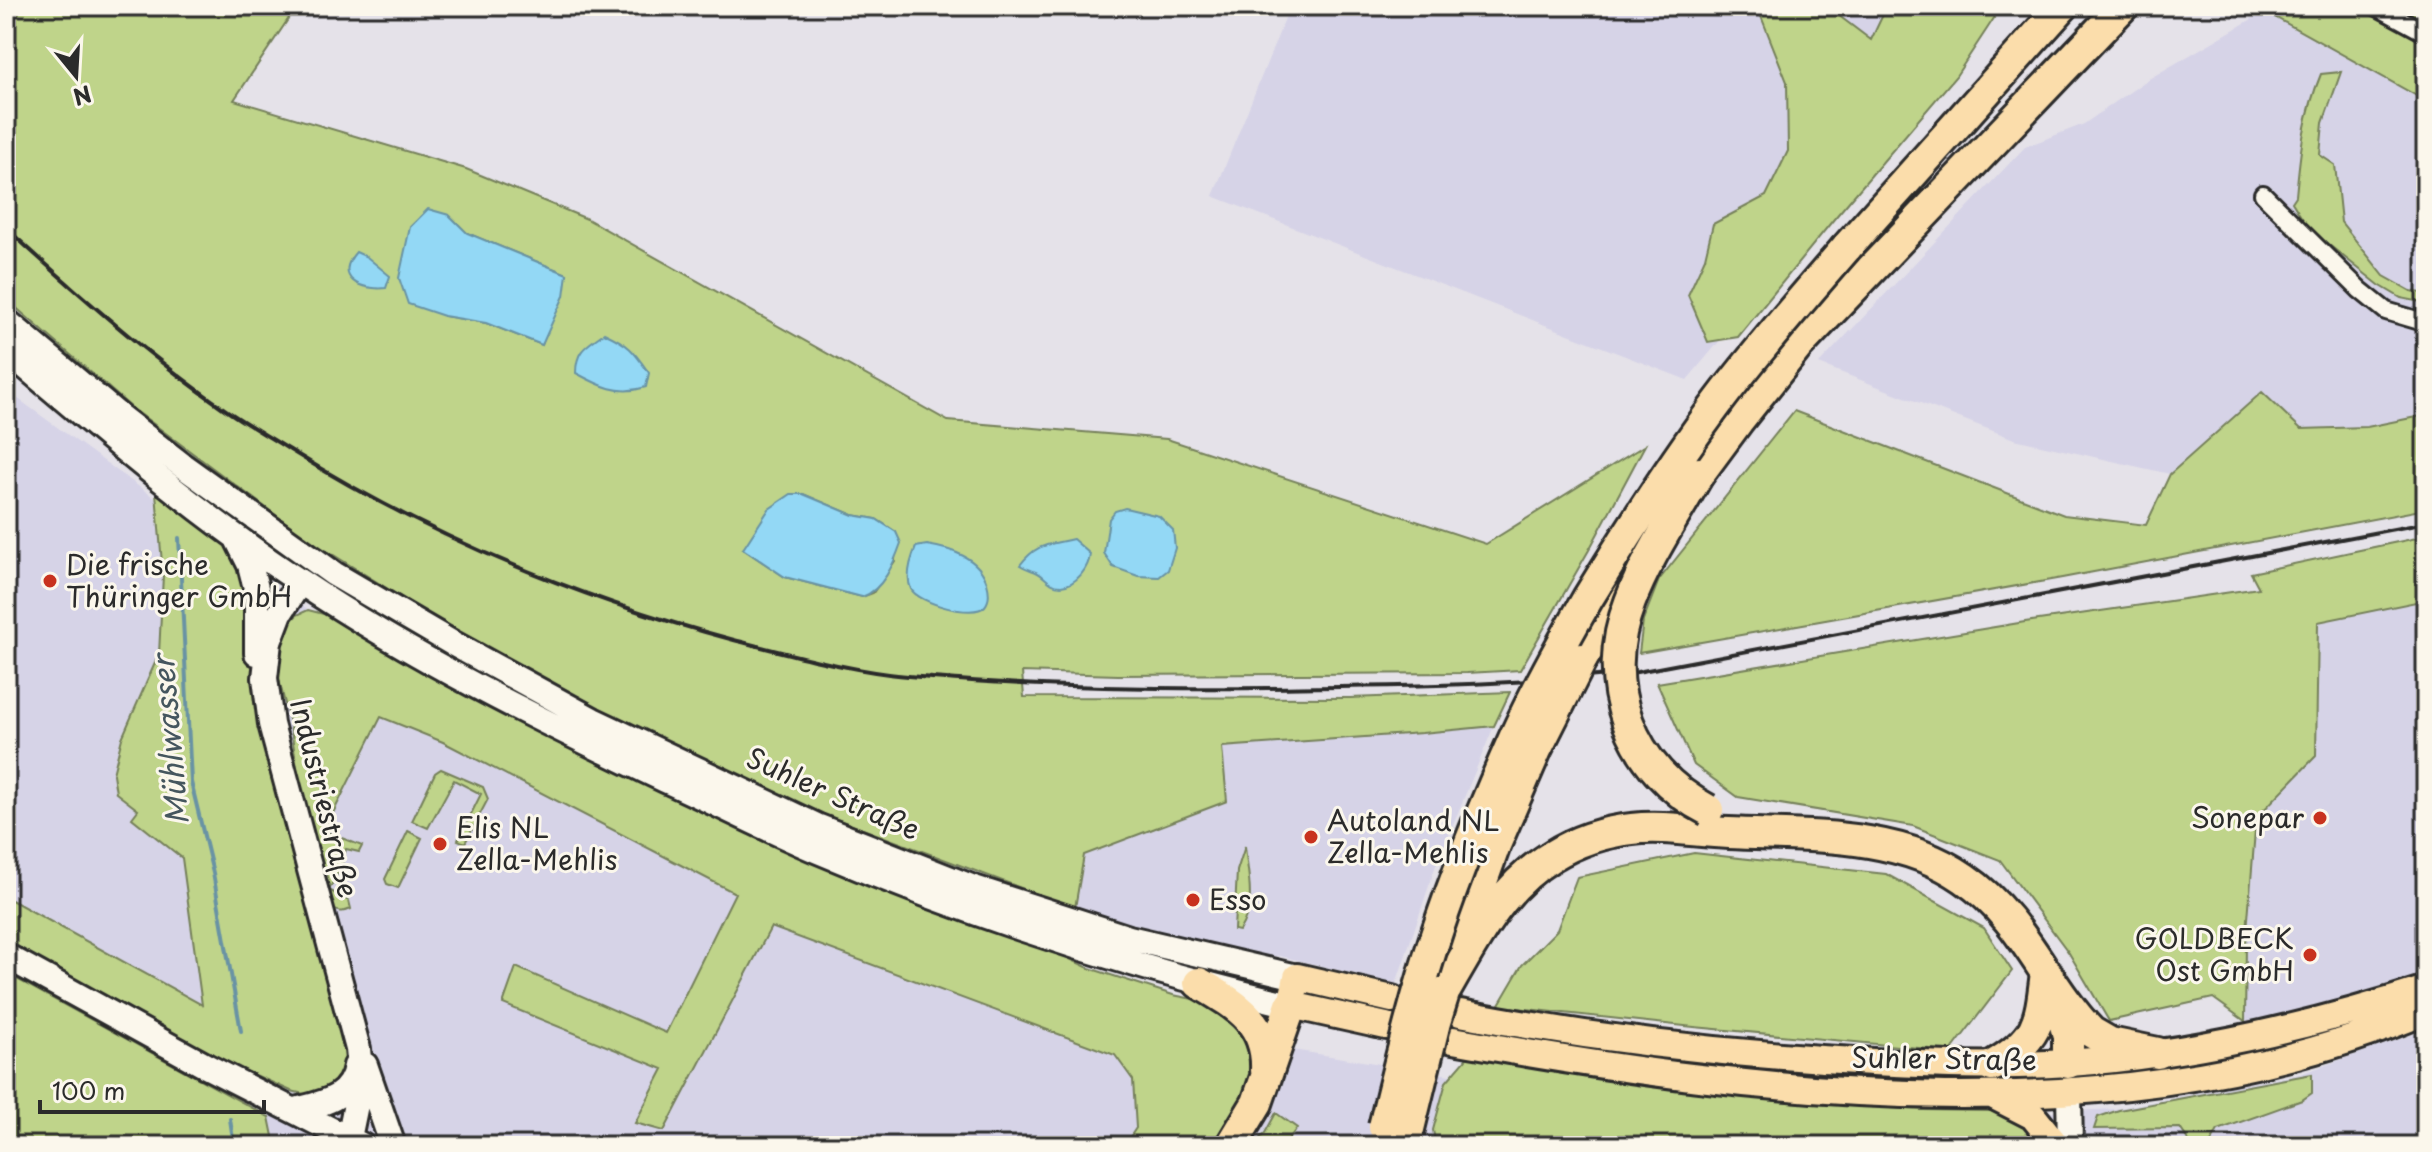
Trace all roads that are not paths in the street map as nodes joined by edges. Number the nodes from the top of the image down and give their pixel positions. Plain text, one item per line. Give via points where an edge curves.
1 (2063, 6) edge
2 (2123, 6) edge
3 (2376, 6) edge
4 (2426, 33) edge
5 (2263, 194) dead end
6 (2426, 320) edge
7 (6, 321) edge
8 (6, 350) edge
9 (1699, 473) junction
10 (237, 538) junction
11 (290, 543) junction
12 (295, 574) junction
13 (334, 574) junction
14 (258, 611) junction
15 (265, 678) junction
16 (1705, 820) junction
17 (6, 956) edge
18 (2046, 972) junction
19 (1199, 983) junction
20 (2426, 989) edge
21 (1294, 991) junction
22 (1392, 999) dead end
23 (1452, 1003) junction
24 (2426, 1011) edge
25 (1386, 1026) dead end
26 (354, 1032) junction
27 (1453, 1040) dead end
28 (2158, 1053) junction
29 (2068, 1078) junction
30 (1265, 1079) junction
31 (1991, 1080) junction
32 (376, 1097) junction
33 (296, 1110) junction
34 (1395, 1138) edge
35 (356, 1142) edge
36 (393, 1146) edge
37 (1231, 1146) edge
38 (2057, 1146) edge
39 (2070, 1146) edge

1 - 34 highway, bridge via 1778,326 1719,401 1559,648 1513,740 1438,930 1407,1035
2 - 9 highway via 1797,347
3 - 4 street
5 - 6 street via 2386,311
7 - 11 main road, Suhler Straße via 120,417
8 - 10 main road, Suhler Straße via 163,483
9 - 16 highway, bridge via 1630,602 1617,665 1624,710 1640,749 1695,803
9 - 23 highway, bridge via 1624,586 1536,750 1495,845
10 - 12 main road, Suhler Straße
10 - 14 main road via 254,577
11 - 12 main road
11 - 13 main road, Suhler Straße
12 - 13 main road via 321,567
12 - 14 main road via 277,578
12 - 15 main road, Industriestraße via 273,629
12 - 19 main road, Suhler Straße via 476,687 816,850 1057,942
13 - 21 main road, Suhler Straße via 593,720 819,827 1046,913
14 - 15 main road via 257,654
15 - 26 main road, Industriestraße via 271,724
16 - 18 highway via 1894,847 1932,860 1993,901
16 - 23 highway via 1625,830 1586,839 1553,855 1497,904
17 - 33 main road
18 - 28 highway via 2091,1032 2110,1043
18 - 29 highway via 2068,1036
18 - 31 highway via 2035,1029
19 - 21 main road, Suhler Straße
19 - 30 highway via 1241,1010 1258,1031 1265,1050
20 - 28 main road, Suhler Straße via 2255,1037
21 - 22 main road, Suhler Straße
21 - 25 main road, Suhler Straße
21 - 30 highway
23 - 31 main road, Suhler Straße via 1533,1026
23 - 34 highway, bridge via 1435,1022
24 - 29 main road, Suhler Straße via 2322,1049 2228,1072 2145,1085
26 - 32 main road, Industriestraße
26 - 33 main road, Industriestraße via 356,1070 346,1091
26 - 35 main road, Industriestraße via 361,1080
27 - 31 main road, Suhler Straße via 1636,1070 1861,1091
28 - 29 main road, Suhler Straße
29 - 31 main road, Suhler Straße
29 - 39 main road
30 - 37 highway via 1250,1118
31 - 38 main road via 2033,1116
32 - 35 main road via 373,1120
32 - 36 main road, Industriestraße
33 - 35 main road

